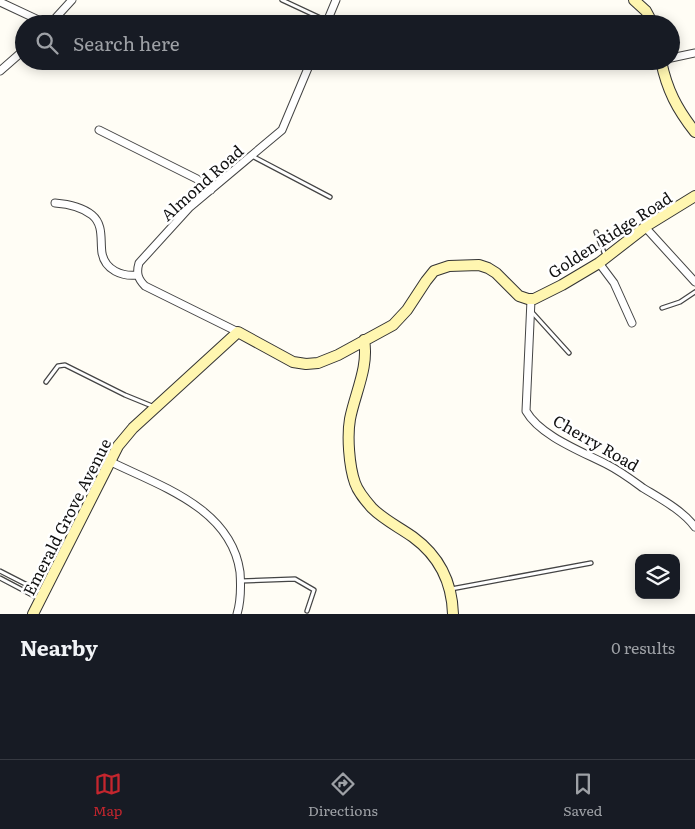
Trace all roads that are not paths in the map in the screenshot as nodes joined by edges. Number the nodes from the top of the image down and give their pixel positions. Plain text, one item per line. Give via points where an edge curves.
1 (72, 0) edge
2 (282, 0) edge
3 (336, 0) edge
4 (637, 1) edge
5 (0, 2) edge
6 (28, 15) edge
7 (57, 15) edge
8 (313, 15) edge
9 (330, 15) edge
10 (648, 15) edge
11 (695, 53) edge
12 (680, 56) edge
13 (15, 58) edge
14 (307, 70) edge
15 (663, 70) edge
16 (0, 71) edge
17 (99, 130) dead end
18 (695, 132) edge
19 (252, 156) junction
20 (211, 190) junction
21 (330, 197) dead end
22 (695, 197) edge
23 (55, 203) dead end
24 (645, 227) junction
25 (596, 232) dead end
26 (603, 260) junction
27 (138, 275) junction
28 (695, 282) edge
29 (695, 292) edge
30 (531, 300) junction
31 (662, 308) dead end
32 (530, 311) junction
33 (632, 323) dead end
34 (238, 332) junction
35 (364, 340) junction
36 (569, 353) dead end
37 (46, 382) dead end
38 (155, 407) junction
39 (109, 461) junction
40 (695, 527) edge
41 (591, 563) dead end
42 (0, 571) edge
43 (0, 578) edge
44 (241, 581) junction
45 (450, 589) junction
46 (42, 597) junction
47 (307, 611) dead end
48 (34, 614) edge
49 (237, 614) edge
50 (453, 614) edge

1 - 7 street
2 - 8 lane
3 - 9 street
4 - 10 street
5 - 6 street
11 - 12 street
13 - 16 street
14 - 19 street, Almond Road via 282,130
15 - 18 street via 676,107
17 - 20 street via 197,179
19 - 20 street, Almond Road
19 - 21 lane
20 - 27 street, Almond Road via 190,207 139,264
22 - 24 street, Golden Ridge Road
23 - 27 street via 80,208 93,216 100,226 105,261 113,271 128,276
24 - 26 street, Golden Ridge Road
24 - 28 street
25 - 26 lane
26 - 30 street, Golden Ridge Road
26 - 33 street
27 - 34 street via 145,286
29 - 31 lane
30 - 32 street, Cherry Road
30 - 35 street via 519,296 488,268 479,265 444,267 434,271 398,320
32 - 36 lane
32 - 40 street, Cherry Road via 526,411 531,419 572,448 610,466 670,505
34 - 35 street via 287,359 306,364 338,355
34 - 38 street, Emerald Grove Avenue
35 - 45 street via 362,374 349,427 355,483 375,511 433,555 443,568
37 - 38 lane via 58,366 65,365
38 - 39 street, Emerald Grove Avenue via 133,428
39 - 44 street via 190,501 215,520 231,543
39 - 46 street, Emerald Grove Avenue
41 - 45 lane
42 - 46 lane
43 - 46 lane
44 - 47 lane via 295,579 314,590
44 - 49 street
45 - 50 street
46 - 48 street, Emerald Grove Avenue

